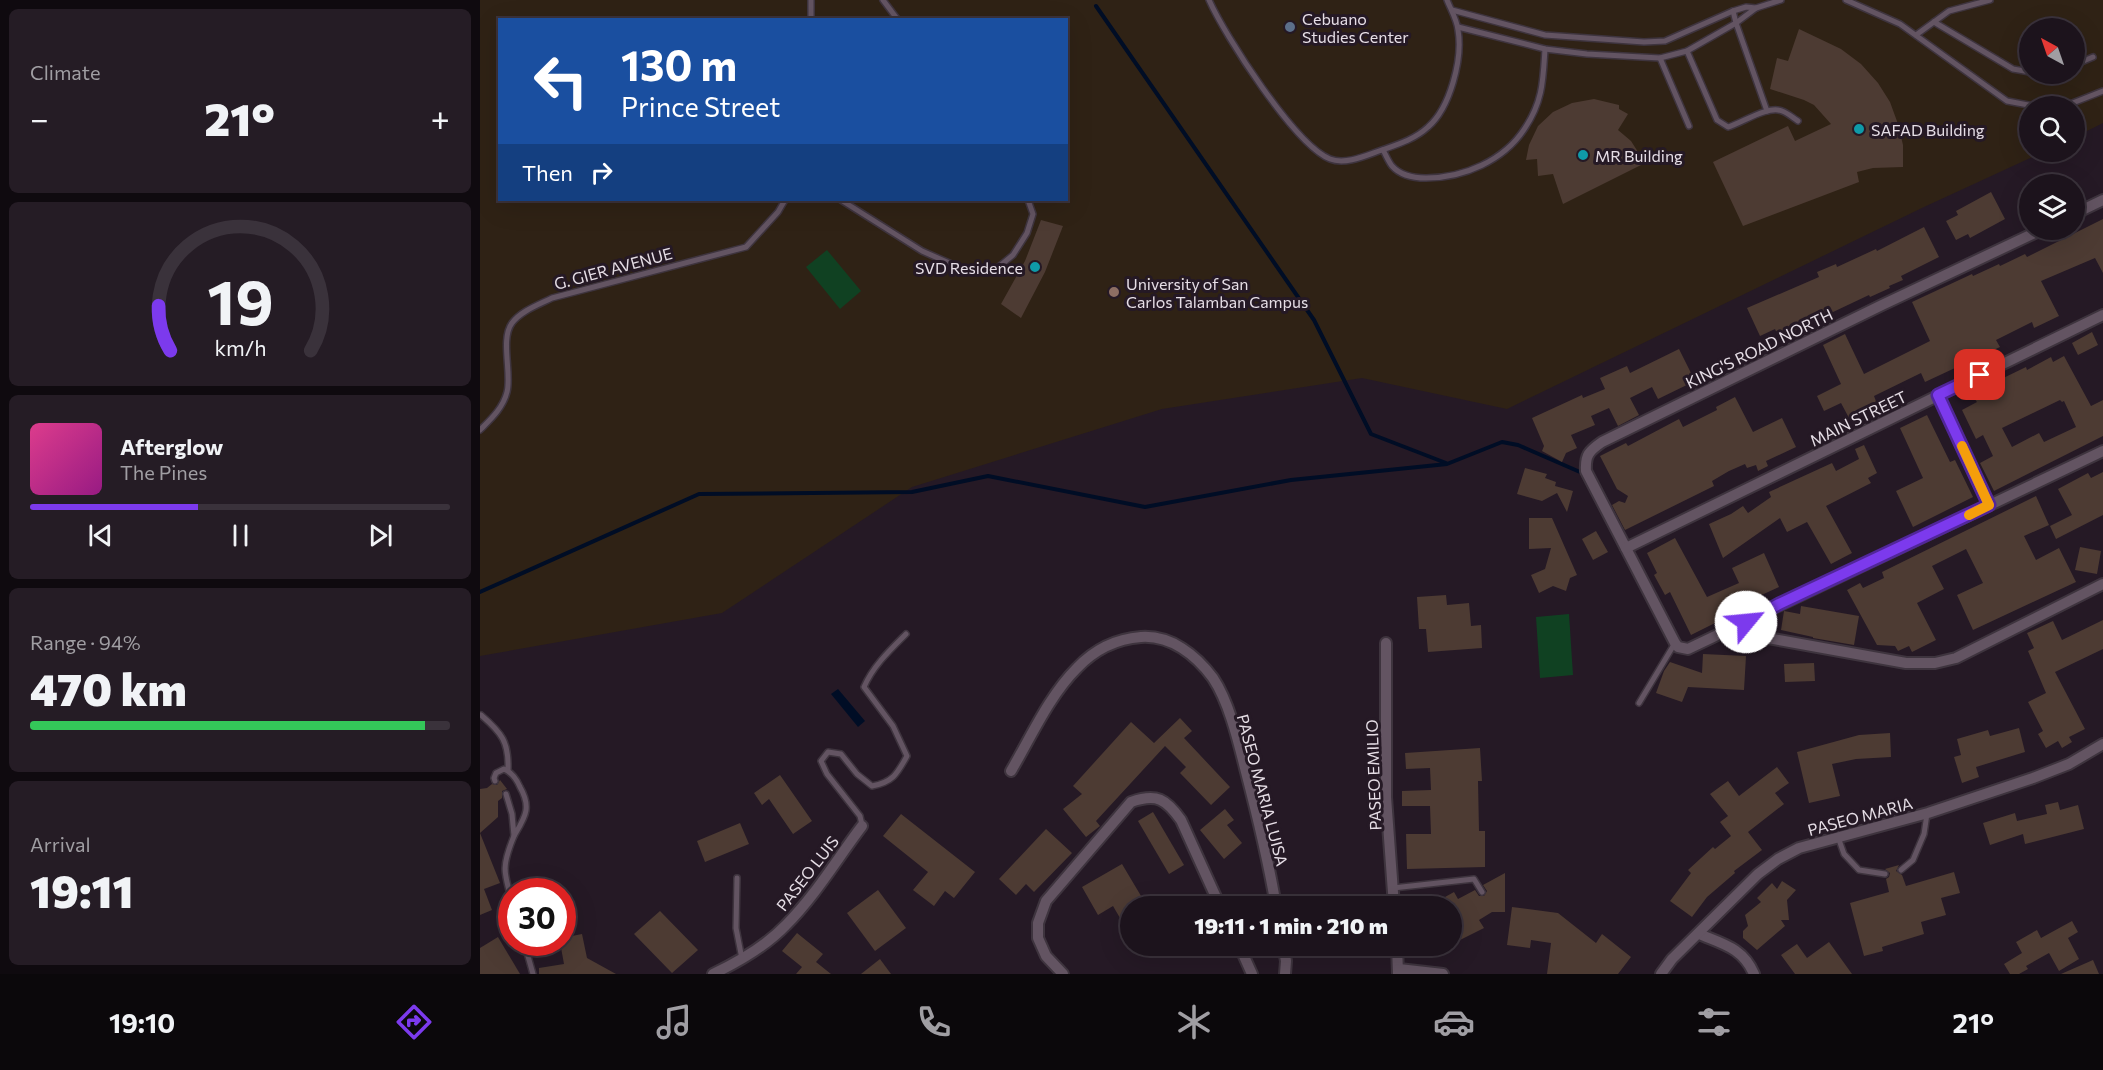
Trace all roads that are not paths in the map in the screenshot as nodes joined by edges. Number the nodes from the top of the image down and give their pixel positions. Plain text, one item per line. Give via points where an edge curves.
1 (811, 0) edge
2 (883, 0) edge
3 (1209, 0) edge
4 (1448, 0) edge
5 (1781, 0) edge
6 (1846, 0) edge
7 (1990, 0) edge
8 (1756, 8) junction
9 (1452, 10) junction
10 (1733, 11) junction
11 (811, 18) edge
12 (896, 18) edge
13 (1934, 22) junction
14 (1736, 23) junction
15 (1458, 27) junction
16 (1916, 35) junction
17 (1545, 49) junction
18 (1688, 51) junction
19 (2093, 57) dead end
20 (1660, 58) junction
21 (2085, 60) edge
22 (2019, 70) edge
23 (2103, 91) edge
24 (2085, 98) edge
25 (2019, 103) edge
26 (1767, 111) junction
27 (1798, 121) dead end
28 (1689, 126) dead end
29 (1383, 150) junction
30 (2103, 200) edge
31 (784, 201) edge
32 (843, 201) edge
33 (1028, 201) edge
34 (2085, 209) edge
35 (2021, 240) edge
36 (2103, 315) edge
37 (1938, 395) junction
38 (480, 430) edge
39 (2103, 451) edge
40 (1989, 505) junction
41 (1626, 548) junction
42 (2103, 584) edge
43 (1729, 631) junction
44 (906, 634) dead end
45 (1386, 643) dead end
46 (1675, 643) junction
47 (1639, 703) dead end
48 (482, 715) dead end
49 (2103, 744) edge
50 (508, 770) junction
51 (1011, 771) dead end
52 (495, 781) dead end
53 (506, 794) dead end
54 (1928, 813) junction
55 (862, 826) joint
56 (514, 836) junction
57 (1838, 837) junction
58 (1901, 870) dead end
59 (1885, 874) dead end
60 (504, 878) edge
61 (738, 878) dead end
62 (1393, 888) junction
63 (1482, 892) dead end
64 (1215, 896) edge
65 (1274, 896) edge
66 (1393, 896) edge
67 (1699, 934) junction
68 (528, 956) edge
69 (1244, 956) edge
70 (1285, 956) edge
71 (1398, 956) edge
72 (742, 958) junction
73 (1399, 972) edge
74 (533, 974) edge
75 (713, 974) edge
76 (1063, 974) edge
77 (1252, 974) edge
78 (1286, 974) edge
79 (1443, 974) edge
80 (1661, 974) edge
81 (1754, 974) edge

1 - 11 lane
2 - 12 lane
3 - 29 lane via 1274,105 1315,150 1331,160 1354,160
4 - 9 lane
5 - 8 lane
6 - 16 lane
7 - 13 lane via 1949,11
8 - 10 lane
8 - 14 lane
9 - 10 lane via 1545,35 1644,42 1665,41
9 - 15 lane
10 - 14 lane
13 - 16 lane
13 - 22 lane
14 - 18 lane
14 - 26 lane
15 - 17 lane
15 - 29 lane via 1460,44 1444,109 1428,128
16 - 25 lane via 2007,101
17 - 20 lane
17 - 29 lane via 1541,95 1532,115 1509,148 1494,158 1449,177 1413,177 1393,166
18 - 20 lane
18 - 26 lane via 1722,124 1736,125
19 - 21 lane
20 - 28 lane
23 - 24 lane
26 - 27 lane via 1783,111
30 - 34 street
31 - 38 lane, G. GIER AVENUE via 746,247 552,298 528,310 511,324 507,392 495,416
32 - 33 lane via 922,251 965,270 996,269 1013,255 1033,214
35 - 41 street, KING'S ROAD NORTH via 1612,436 1589,451 1586,471
36 - 37 street, MAIN STREET
37 - 40 street
37 - 41 street, MAIN STREET
39 - 40 street
40 - 43 street
41 - 46 street
42 - 43 street via 1956,658 1935,663 1906,663
43 - 46 street via 1688,649
44 - 55 lane via 883,658 864,687 893,726 908,756 899,770 887,783 872,786 841,754 828,752 821,761 830,779 860,816
45 - 62 street, PASEO EMILIO via 1386,797
46 - 47 lane
48 - 50 lane via 499,730 506,743
49 - 54 street, PASEO MARIA via 2069,764
50 - 52 lane via 496,773
50 - 56 lane via 527,800 525,818
51 - 65 street, PASEO MARIA LUISA via 1057,692 1077,667 1104,646 1125,638 1151,637 1176,644 1214,679 1236,733
53 - 56 lane
54 - 57 street, PASEO MARIA
54 - 58 lane via 1913,860
55 - 72 street, PASEO LUIS via 802,908
56 - 60 lane via 504,866
57 - 59 lane via 1844,854 1859,870
57 - 67 street, PASEO MARIA via 1799,848 1778,859
61 - 72 lane via 736,928
62 - 63 lane via 1474,879
62 - 66 street, PASEO EMILIO
64 - 76 street via 1173,808 1146,797 1131,802 1046,902 1038,923 1038,938 1046,956
67 - 80 street, PASEO MARIA
67 - 81 street via 1744,957
68 - 74 lane
69 - 77 street
70 - 78 street
71 - 73 street
72 - 75 street, PASEO LUIS
73 - 79 street

